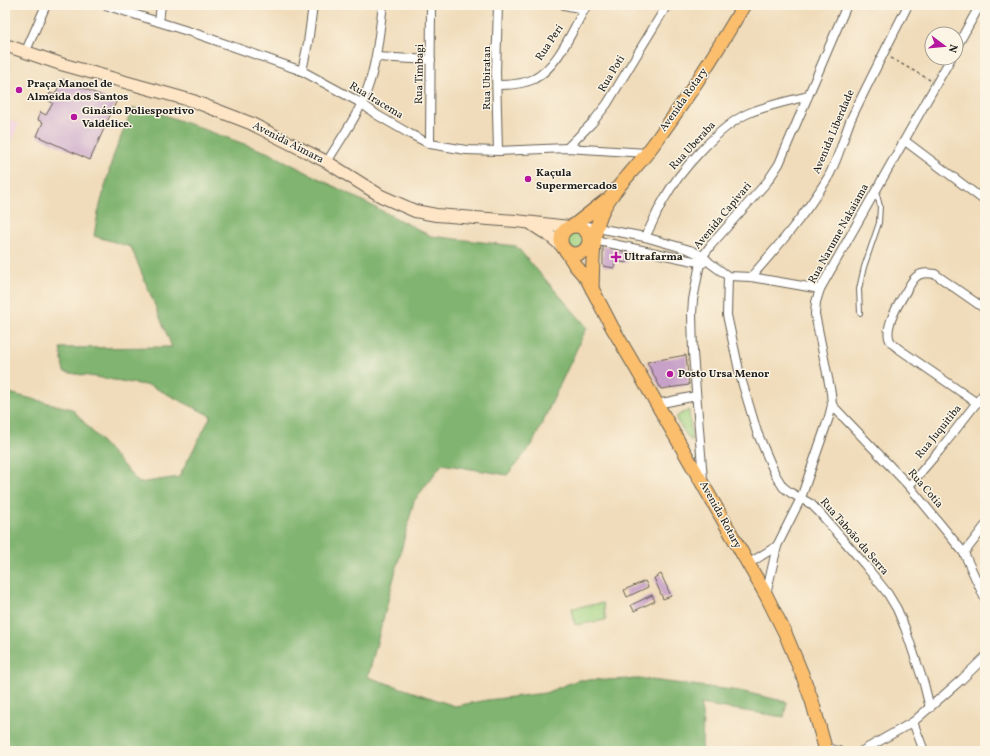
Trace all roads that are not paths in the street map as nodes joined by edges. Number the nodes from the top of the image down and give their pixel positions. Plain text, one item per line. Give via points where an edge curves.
1 (46, 5) edge
2 (105, 5) edge
3 (161, 5) edge
4 (313, 5) edge
5 (383, 5) edge
6 (431, 5) edge
7 (498, 5) edge
8 (564, 5) edge
9 (667, 5) edge
10 (744, 5) edge
11 (847, 5) edge
12 (908, 5) edge
13 (980, 5) edge
14 (586, 7) edge
15 (159, 22) junction
16 (964, 34) edge
17 (5, 45) edge
18 (25, 52) junction
19 (376, 56) junction
20 (431, 60) junction
21 (946, 66) edge
22 (302, 71) junction
23 (498, 86) junction
24 (808, 96) junction
25 (361, 103) junction
26 (905, 141) junction
27 (430, 144) junction
28 (567, 148) junction
29 (498, 151) junction
30 (647, 153) junction
31 (327, 162) junction
32 (616, 190) junction
33 (876, 191) junction
34 (985, 201) edge
35 (528, 222) junction
36 (574, 227) junction
37 (596, 234) junction
38 (645, 237) junction
39 (564, 249) junction
40 (701, 259) junction
41 (728, 276) junction
42 (751, 277) junction
43 (592, 289) junction
44 (820, 289) junction
45 (985, 309) edge
46 (860, 313) dead end
47 (985, 392) edge
48 (696, 396) junction
49 (977, 403) junction
50 (657, 404) junction
51 (832, 405) junction
52 (703, 484) junction
53 (909, 486) junction
54 (801, 498) junction
55 (985, 526) edge
56 (777, 546) junction
57 (964, 553) junction
58 (748, 564) junction
59 (766, 595) junction
60 (985, 599) edge
61 (983, 661) edge
62 (930, 708) junction
63 (913, 722) junction
64 (826, 749) edge
65 (839, 751) edge
66 (862, 751) edge
67 (924, 751) edge

1 - 18 street
2 - 15 street, Rua Iracema
3 - 15 street
4 - 22 street
5 - 19 street
6 - 20 street, Rua Timbagi
7 - 23 street, Rua Ubiratan
8 - 14 street
9 - 28 street, Rua Poti via 607,104
10 - 30 main road, Avenida Rotary via 710,63
11 - 24 street, Avenida Capivari
12 - 42 street, Avenida Liberdade via 867,85 828,177 799,222
13 - 16 street
14 - 23 street, Rua Peri via 560,53 541,74 523,83
15 - 22 street, Rua Iracema
17 - 18 main road, Avenida Aimara
18 - 31 main road, Avenida Aimara via 193,101 250,123
19 - 20 street
19 - 25 street via 368,90
20 - 27 street, Rua Timbagi
21 - 26 street, Rua Narume Nakaiama
22 - 25 street, Rua Iracema
23 - 29 street, Rua Ubiratan
24 - 38 street, Rua Uberaba via 750,112 721,131 676,180
24 - 40 street, Avenida Capivari via 775,170
25 - 27 street, Rua Iracema via 377,115
25 - 31 street
26 - 33 street, Rua Narume Nakaiama
26 - 34 street
27 - 29 street, Rua Iracema via 466,150
28 - 29 street, Rua Iracema
28 - 30 street, Rua Iracema
30 - 32 main road, Avenida Rotary
31 - 35 main road, Avenida Aimara via 381,196 415,211
32 - 36 main road, Avenida Rotary
32 - 37 main road, Avenida Rotary via 601,214
33 - 44 street, Rua Narume Nakaiama
33 - 46 lane via 880,206 879,223 859,289
35 - 36 main road, Avenida Aimara
35 - 39 main road
36 - 37 street via 587,226
36 - 39 main road via 565,230 561,238
36 - 39 main road via 586,232 588,245 578,254
37 - 38 street
37 - 40 street
37 - 43 main road, Avenida Rotary
38 - 40 street via 690,250
39 - 43 main road, Avenida Rotary
40 - 41 street
40 - 48 street, Avenida Capivari via 692,300
41 - 42 street
41 - 54 street, Rua Taboão da Serra via 728,315 740,375 757,432 783,487
42 - 44 street
43 - 50 main road, Avenida Rotary
44 - 51 street, Rua Narume Nakaiama via 815,314
45 - 49 street via 935,274 918,274 889,324 889,339 899,350
47 - 49 street, Rua Juquitiba
48 - 50 street
48 - 52 street, Avenida Capivari
49 - 53 street, Rua Juquitiba
50 - 52 main road, Avenida Rotary
51 - 53 street, Rua Cotia
51 - 54 street, Rua Narume Nakaiama
52 - 58 main road, Avenida Rotary
53 - 57 street, Rua Cotia
54 - 56 street, Rua Narume Nakaiama
54 - 62 street, Rua Taboão da Serra via 819,512 888,594 905,628
55 - 57 street
56 - 58 street
56 - 59 street, Rua Narume Nakaiama
57 - 60 street, Rua Cotia
58 - 59 main road, Avenida Rotary
59 - 64 main road, Avenida Rotary via 802,674
61 - 62 street
62 - 63 street
63 - 66 street
63 - 67 street
64 - 65 street

